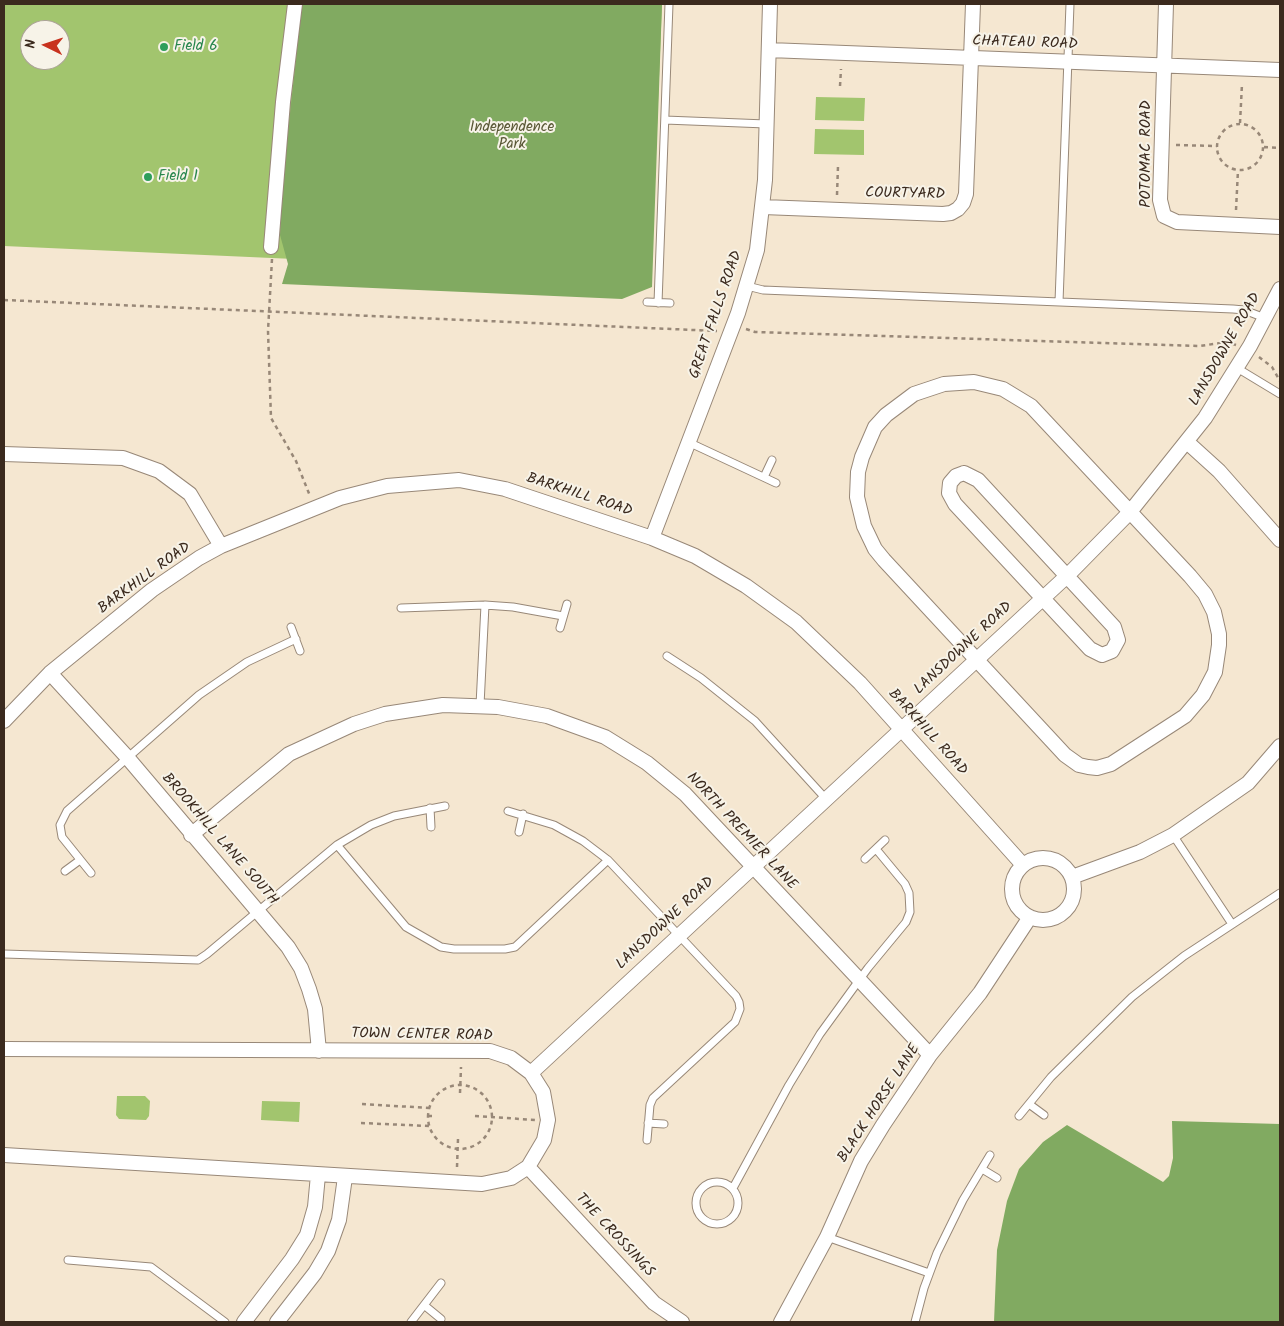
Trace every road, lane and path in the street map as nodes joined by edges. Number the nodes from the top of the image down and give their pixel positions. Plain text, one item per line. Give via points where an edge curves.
1 (295, 4) edge
2 (669, 4) edge
3 (770, 4) edge
4 (973, 4) edge
5 (1070, 4) edge
6 (1166, 4) edge
7 (769, 50) junction
8 (971, 58) junction
9 (1068, 61) junction
10 (1163, 65) junction
11 (841, 69) dead end
12 (1280, 70) edge
13 (1242, 84) dead end
14 (840, 86) dead end
15 (665, 120) junction
16 (1240, 123) junction
17 (766, 124) junction
18 (1176, 145) dead end
19 (1217, 146) junction
20 (1264, 147) junction
21 (1280, 148) edge
22 (838, 166) dead end
23 (1238, 170) junction
24 (837, 195) dead end
25 (763, 207) junction
26 (1236, 210) dead end
27 (1280, 227) edge
28 (271, 247) joint
29 (747, 286) junction
30 (1280, 289) edge
31 (4, 300) edge
32 (647, 302) dead end
33 (1059, 302) junction
34 (658, 303) junction
35 (670, 303) dead end
36 (270, 311) junction
37 (1266, 318) junction
38 (733, 328) junction
39 (1247, 351) junction
40 (1237, 368) junction
41 (1280, 382) edge
42 (1280, 394) edge
43 (688, 442) junction
44 (1187, 442) junction
45 (4, 454) edge
46 (772, 460) dead end
47 (764, 477) junction
48 (776, 483) dead end
49 (314, 507) junction
50 (1130, 512) junction
51 (652, 538) junction
52 (1280, 540) edge
53 (221, 546) junction
54 (1068, 575) junction
55 (1043, 599) junction
56 (567, 604) dead end
57 (485, 605) junction
58 (401, 608) dead end
59 (564, 616) junction
60 (291, 627) dead end
61 (560, 628) dead end
62 (296, 639) junction
63 (300, 651) dead end
64 (667, 656) dead end
65 (976, 660) junction
66 (50, 673) junction
67 (480, 705) junction
68 (4, 721) edge
69 (901, 729) junction
70 (1280, 746) edge
71 (127, 757) junction
72 (826, 799) junction
73 (445, 806) dead end
74 (430, 808) junction
75 (508, 811) dead end
76 (523, 814) junction
77 (431, 827) dead end
78 (519, 832) dead end
79 (192, 835) junction
80 (1173, 835) junction
81 (885, 840) dead end
82 (337, 845) junction
83 (876, 849) junction
84 (865, 859) dead end
85 (80, 860) junction
86 (608, 860) junction
87 (1023, 865) junction
88 (752, 867) junction
89 (66, 871) dead end
90 (91, 872) dead end
91 (1072, 877) junction
92 (1280, 893) edge
93 (258, 910) junction
94 (1030, 917) junction
95 (1232, 924) junction
96 (679, 934) junction
97 (4, 954) edge
98 (859, 981) junction
99 (4, 1049) edge
100 (319, 1051) junction
101 (930, 1055) junction
102 (461, 1067) dead end
103 (531, 1073) junction
104 (461, 1085) junction
105 (460, 1093) dead end
106 (362, 1104) dead end
107 (1029, 1104) junction
108 (429, 1108) junction
109 (1044, 1115) dead end
110 (428, 1116) junction
111 (435, 1116) dead end
112 (475, 1116) dead end
113 (1019, 1116) dead end
114 (492, 1118) junction
115 (540, 1120) dead end
116 (361, 1123) dead end
117 (648, 1123) junction
118 (664, 1124) dead end
119 (429, 1126) junction
120 (458, 1139) dead end
121 (647, 1140) dead end
122 (458, 1150) junction
123 (4, 1155) edge
124 (990, 1156) dead end
125 (458, 1167) dead end
126 (528, 1167) junction
127 (982, 1169) junction
128 (318, 1175) junction
129 (345, 1177) junction
130 (997, 1178) dead end
131 (733, 1188) junction
132 (827, 1237) junction
133 (68, 1260) dead end
134 (929, 1273) junction
135 (441, 1283) dead end
136 (424, 1305) junction
137 (442, 1319) dead end
138 (225, 1322) edge
139 (244, 1322) edge
140 (277, 1322) edge
141 (411, 1322) edge
142 (682, 1322) edge
143 (781, 1322) edge
144 (915, 1322) edge

1 - 28 street
2 - 15 lane
3 - 7 street, GREAT FALLS ROAD
4 - 8 street, COURTYARD
5 - 9 lane
6 - 10 street, POTOMAC ROAD
7 - 8 street, CHATEAU ROAD
7 - 17 street, GREAT FALLS ROAD
8 - 9 street, CHATEAU ROAD
8 - 25 street, COURTYARD via 966,194 964,203 954,212
9 - 10 street, CHATEAU ROAD
9 - 33 lane
10 - 12 street, CHATEAU ROAD
10 - 27 street, POTOMAC ROAD via 1160,200 1164,216 1177,222
11 - 14 path
13 - 16 path
15 - 17 lane
15 - 34 lane
16 - 19 path via 1225,130
16 - 20 path via 1258,132
17 - 25 street, GREAT FALLS ROAD
18 - 19 path
19 - 23 path via 1222,161
20 - 21 path
20 - 23 path via 1256,164
22 - 24 path
23 - 26 path
25 - 29 street, GREAT FALLS ROAD via 757,250
28 - 36 path
29 - 33 lane via 763,290
29 - 38 street, GREAT FALLS ROAD
30 - 37 street, LANSDOWNE ROAD
31 - 36 path
32 - 34 lane
33 - 37 lane via 1233,308
34 - 35 lane
36 - 38 path via 722,332
36 - 49 path via 271,418 296,461
37 - 39 street, LANSDOWNE ROAD
38 - 39 path via 755,332 1190,346 1227,342
38 - 43 street, GREAT FALLS ROAD
39 - 40 street, LANSDOWNE ROAD
39 - 41 path via 1272,367
40 - 42 lane
40 - 44 street, LANSDOWNE ROAD
43 - 47 lane
43 - 51 street, GREAT FALLS ROAD
44 - 50 street, LANSDOWNE ROAD
44 - 52 street via 1219,470
45 - 53 street via 123,458 159,471 190,494
46 - 47 lane
47 - 48 lane
49 - 51 street, BARKHILL ROAD via 387,486 459,480 505,489
49 - 53 street, BARKHILL ROAD
50 - 54 street, LANSDOWNE ROAD
50 - 65 street via 1200,587 1217,622 1219,645 1214,672 1193,708 1111,764 1088,767 1072,761 1060,750
50 - 65 street via 1037,411 1003,389 974,382 944,384 914,394 886,415 875,427 858,472 857,497 864,526 884,560
51 - 69 street, BARKHILL ROAD via 718,569 775,606 817,640
53 - 66 street, BARKHILL ROAD via 152,590
54 - 55 street, LANSDOWNE ROAD
54 - 55 street via 1117,632 1118,640 1112,651 1102,655 1094,652
54 - 55 street via 974,476 960,474 953,479 949,493 955,504
55 - 65 street, LANSDOWNE ROAD
56 - 59 lane
57 - 58 lane
57 - 59 lane
57 - 67 lane
59 - 61 lane
60 - 62 lane
62 - 63 lane
62 - 71 lane via 254,659 219,681
64 - 72 lane via 701,678 755,721
65 - 69 street, LANSDOWNE ROAD
66 - 68 street, BARKHILL ROAD
66 - 71 street, BROOKHILL LANE SOUTH
67 - 79 street, NORTH PREMIER LANE via 443,705 408,710 354,724 325,736 289,754
67 - 88 street, NORTH PREMIER LANE via 547,716 605,737 685,794
69 - 72 street, LANSDOWNE ROAD
69 - 87 street, BARKHILL ROAD
70 - 80 street via 1248,783 1230,798
71 - 79 street, BROOKHILL LANE SOUTH
71 - 85 lane via 76,800 61,819 62,837
72 - 88 street, LANSDOWNE ROAD
73 - 74 lane
74 - 77 lane
74 - 82 lane via 371,825
75 - 76 lane
76 - 78 lane
76 - 86 lane via 542,819 583,841
79 - 93 street, BROOKHILL LANE SOUTH
80 - 91 street via 1140,852
80 - 95 lane
81 - 83 lane
82 - 86 lane via 406,927 441,947 454,949 515,947
82 - 93 lane
83 - 84 lane
83 - 98 lane via 906,884 911,901 910,912 906,922
85 - 89 lane
85 - 90 lane
86 - 96 lane
87 - 91 street via 1034,859 1051,858 1064,865
87 - 94 street via 1014,877 1012,891 1019,908
88 - 96 street, LANSDOWNE ROAD
88 - 98 street, NORTH PREMIER LANE
91 - 94 street via 1075,891 1067,909 1052,919
92 - 95 lane
93 - 97 lane via 207,954 193,960
93 - 100 street, BROOKHILL LANE SOUTH via 301,968 315,1009
94 - 101 street, BLACK HORSE LANE via 980,993
95 - 107 lane via 1132,997 1068,1059
96 - 103 street, LANSDOWNE ROAD
96 - 117 lane via 736,996 740,1009 735,1022 653,1098
98 - 101 street, NORTH PREMIER LANE
98 - 131 lane via 788,1085
99 - 100 street, TOWN CENTER ROAD
100 - 103 street, TOWN CENTER ROAD via 490,1051 511,1058
101 - 132 street, BLACK HORSE LANE via 861,1161
102 - 104 path
103 - 126 street, TOWN CENTER ROAD via 543,1092 548,1120 544,1140
104 - 105 path
104 - 108 path via 440,1092
104 - 114 path via 474,1088 483,1095 490,1104
106 - 108 path
107 - 109 lane
107 - 113 lane
108 - 110 path
110 - 111 path
110 - 119 path
112 - 114 path
114 - 115 path
114 - 122 path via 482,1141
116 - 119 path
117 - 118 lane
117 - 121 lane
119 - 122 path via 439,1142
120 - 122 path
122 - 125 path
123 - 128 street
124 - 127 lane
126 - 129 street via 511,1178 482,1184
126 - 142 street, THE CROSSINGS via 654,1303
127 - 130 lane
127 - 134 lane via 948,1228
128 - 129 street
128 - 139 street via 315,1208 307,1235
129 - 140 street via 339,1220 328,1251
131 - 131 lane via 723,1182 714,1182 701,1189 696,1202 703,1218 716,1224 731,1219 738,1203
132 - 134 lane
132 - 143 street, BLACK HORSE LANE
133 - 138 lane via 151,1267
134 - 144 lane
135 - 136 lane
136 - 137 lane
136 - 141 lane

